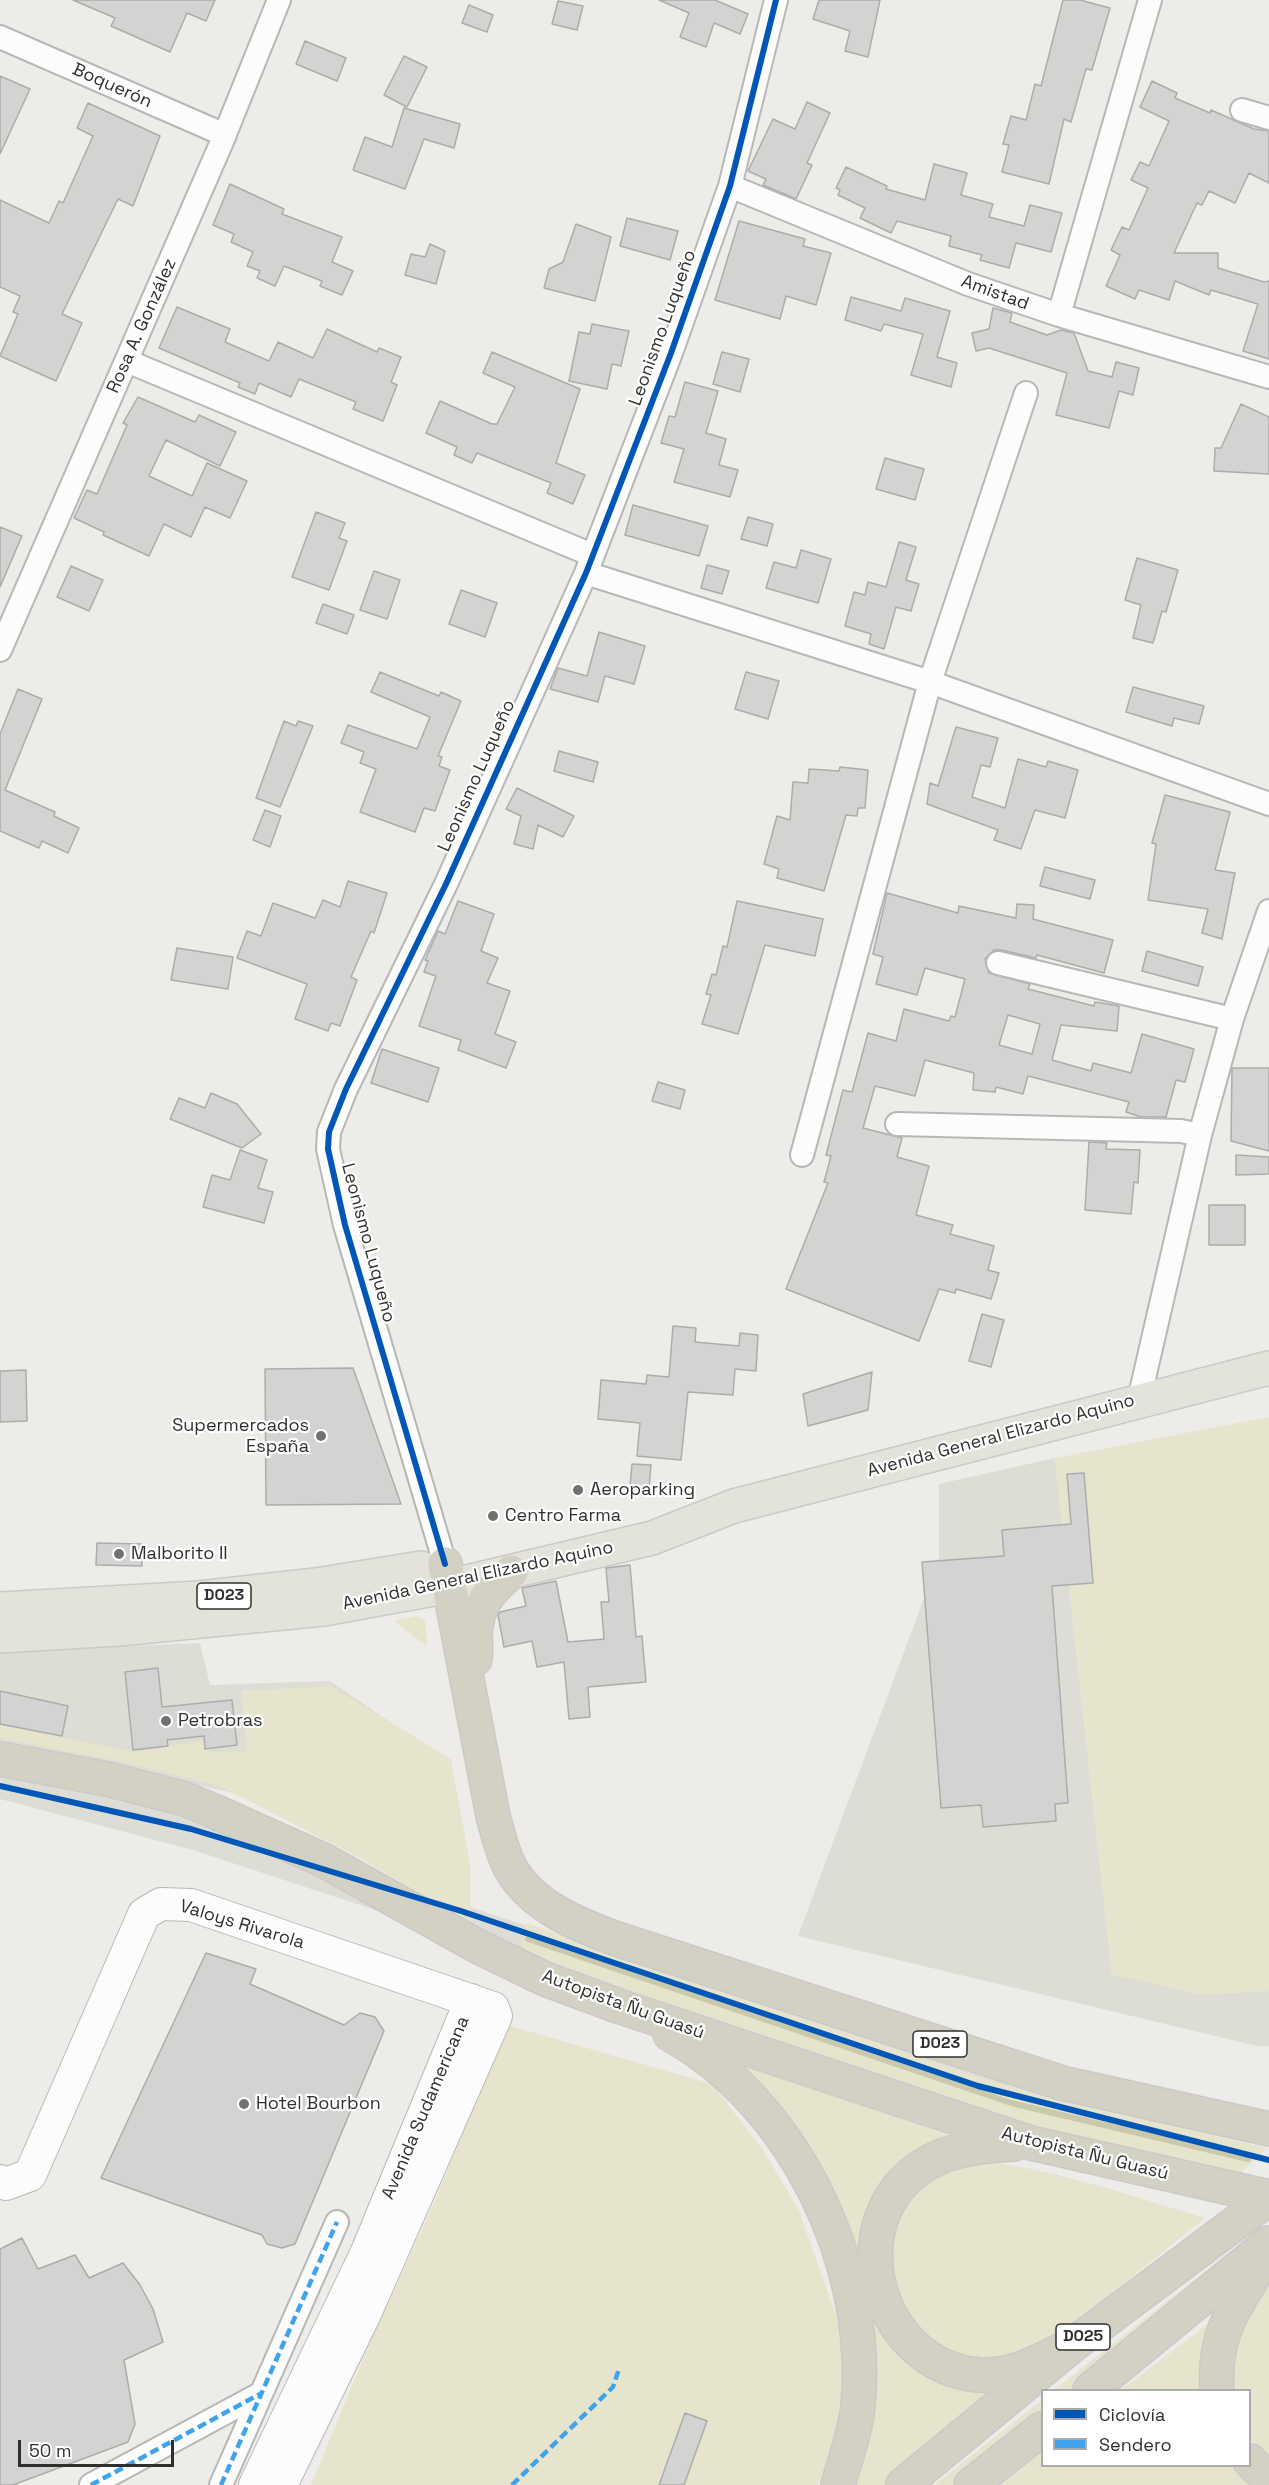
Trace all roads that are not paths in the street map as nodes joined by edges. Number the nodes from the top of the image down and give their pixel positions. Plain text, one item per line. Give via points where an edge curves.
1 (279, 0) edge
2 (1150, 0) edge
3 (773, 1) edge
4 (0, 37) edge
5 (1242, 110) dead end
6 (1269, 118) edge
7 (225, 135) junction
8 (730, 186) junction
9 (1059, 315) junction
10 (127, 361) junction
11 (1269, 377) edge
12 (1026, 393) dead end
13 (589, 564) junction
14 (0, 648) edge
15 (930, 682) junction
16 (1269, 804) edge
17 (1269, 911) edge
18 (998, 963) dead end
19 (1232, 1019) junction
20 (897, 1124) dead end
21 (1200, 1135) junction
22 (802, 1155) dead end
23 (1269, 1368) edge
24 (1139, 1400) junction
25 (735, 1506) junction
26 (511, 1572) junction
27 (448, 1575) junction
28 (0, 1609) edge
29 (80, 1619) junction
30 (0, 1636) edge
31 (471, 1690) junction
32 (0, 1759) edge
33 (471, 2000) joint
34 (618, 2006) junction
35 (1269, 2129) edge
36 (1031, 2143) junction
37 (0, 2181) edge
38 (1269, 2198) edge
39 (337, 2222) dead end
40 (1269, 2243) edge
41 (1269, 2250) edge
42 (352, 2313) junction
43 (1074, 2344) junction
44 (1092, 2389) edge
45 (1217, 2389) edge
46 (260, 2394) junction
47 (1041, 2429) edge
48 (1251, 2462) edge
49 (1269, 2480) edge
50 (91, 2485) edge
51 (221, 2485) edge
52 (255, 2485) edge
53 (281, 2485) edge
54 (838, 2485) edge
55 (903, 2485) edge
56 (971, 2485) edge

1 - 7 street, Rosa A. González
2 - 9 street
3 - 8 street, Leonismo Luqueño
4 - 7 street, Boquerón
5 - 6 street
7 - 10 street, Rosa A. González
8 - 9 street, Amistad via 968,284
8 - 13 street, Leonismo Luqueño via 671,353
9 - 11 street, Amistad
10 - 13 street
10 - 14 street, Rosa A. González
12 - 15 street
13 - 15 street
13 - 27 street, Leonismo Luqueño via 446,884 329,1132 329,1158 345,1225
15 - 16 street
15 - 22 street
17 - 19 street
18 - 19 street
19 - 21 street
20 - 21 street via 1182,1131
21 - 24 street
23 - 24 main road, Avenida General Elizardo Aquino
24 - 25 main road, Avenida General Elizardo Aquino
25 - 26 main road, Avenida General Elizardo Aquino via 652,1538
25 - 27 main road, Avenida General Elizardo Aquino via 648,1517
26 - 27 main road, Avenida General Elizardo Aquino
26 - 31 highway via 490,1591 480,1608
27 - 29 main road, Avenida General Elizardo Aquino via 324,1609
27 - 31 highway, D023
28 - 29 main road, Avenida General Elizardo Aquino
29 - 30 main road, Avenida General Elizardo Aquino
31 - 35 highway, D023 via 493,1816 510,1868 550,1907 590,1929 1062,2083
32 - 34 highway, Autopista Ñu Guasú via 107,1779 185,1799 325,1861 477,1946 545,1979
33 - 37 street, Valoys Rivarola via 190,1905 161,1904 144,1914 30,2175 6,2184
33 - 42 street, Avenida Sudamericana
34 - 36 highway, Autopista Ñu Guasú
34 - 54 highway via 691,2046 754,2101 804,2167 839,2242 857,2323 858,2406
36 - 38 highway, Autopista Ñu Guasú
36 - 43 highway via 976,2146 949,2154 926,2164 903,2182 881,2226 876,2274 886,2309 902,2334 924,2355 947,2367 979,2375 1004,2373 1032,2365
38 - 43 highway, D025
39 - 46 street
40 - 44 highway, D025
41 - 45 highway via 1226,2319 1215,2363
42 - 52 street, Avenida Sudamericana
42 - 53 street, Avenida Sudamericana
43 - 55 highway, D025
46 - 50 street
46 - 51 street
47 - 56 highway
48 - 49 highway

